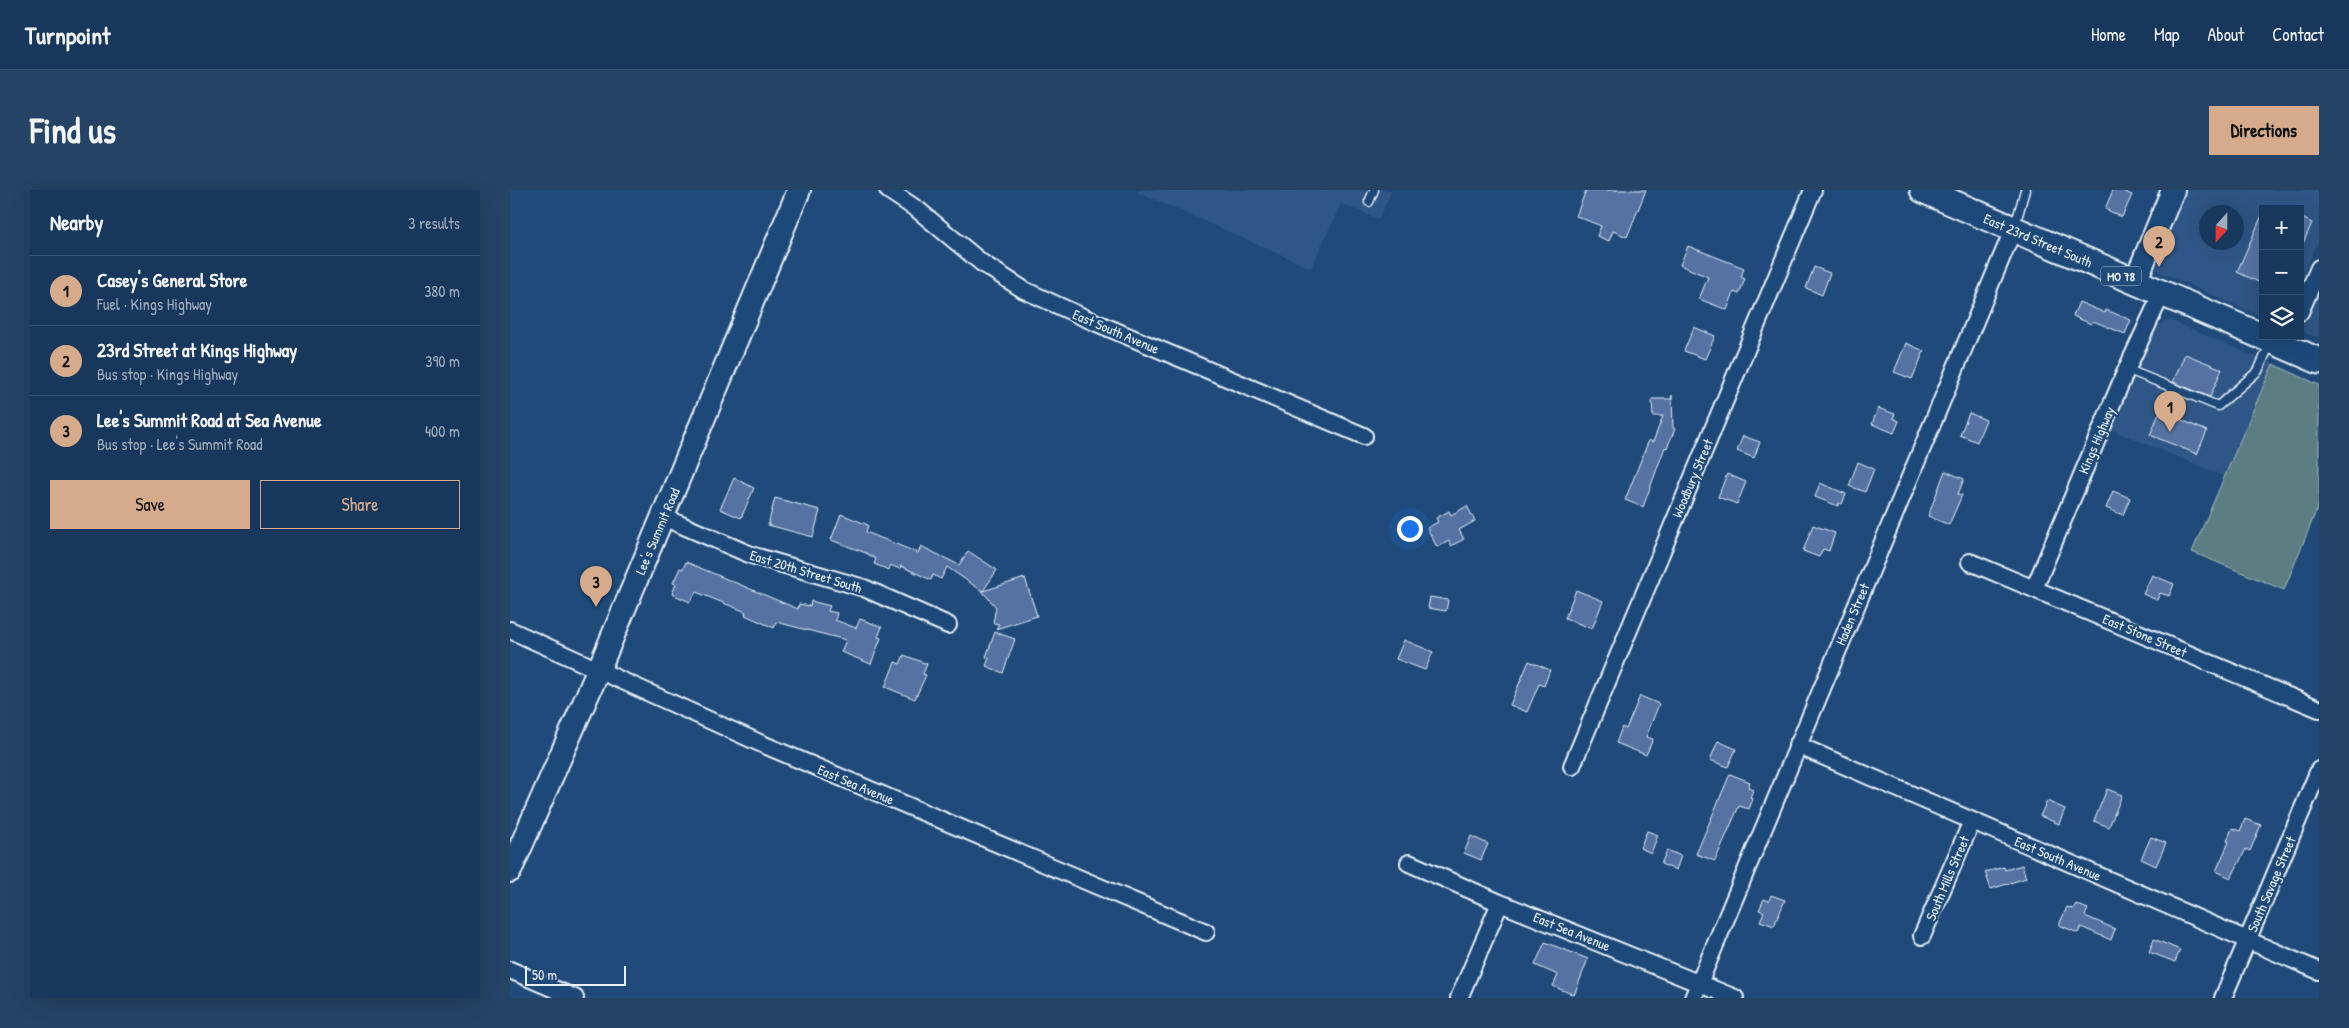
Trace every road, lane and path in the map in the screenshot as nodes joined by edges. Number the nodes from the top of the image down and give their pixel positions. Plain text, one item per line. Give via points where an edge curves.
1 (799, 190) edge
2 (888, 190) edge
3 (1374, 190) edge
4 (1813, 190) edge
5 (1923, 190) edge
6 (2026, 190) edge
7 (2173, 190) edge
8 (1369, 202) dead end
9 (2013, 230) junction
10 (2319, 268) edge
11 (2135, 282) junction
12 (2162, 294) junction
13 (2304, 303) edge
14 (2282, 341) edge
15 (2319, 361) edge
16 (2126, 370) junction
17 (1364, 436) dead end
18 (663, 517) junction
19 (1970, 562) dead end
20 (2034, 589) junction
21 (948, 625) dead end
22 (510, 630) edge
23 (599, 669) junction
24 (2319, 709) edge
25 (1797, 745) junction
26 (1572, 766) dead end
27 (2319, 770) edge
28 (1972, 820) junction
29 (1409, 862) dead end
30 (510, 871) edge
31 (1500, 903) junction
32 (1206, 932) dead end
33 (1922, 936) dead end
34 (2247, 939) junction
35 (510, 970) edge
36 (2319, 971) edge
37 (1699, 982) junction
38 (575, 998) edge
39 (1459, 998) edge
40 (1693, 998) edge
41 (1735, 998) edge
42 (2223, 998) edge

1 - 18 main road, Lee's Summit Road
2 - 17 street, East South Avenue via 918,210 982,263 1024,290
3 - 8 lane
4 - 26 street, Woodbury Street
5 - 9 main road, East 23rd Street South / MO 78
6 - 9 lane
7 - 11 main road
9 - 11 main road, East 23rd Street South / MO 78
9 - 25 street, Haden Street
10 - 13 street
11 - 12 main road, East 23rd Street South / MO 78
12 - 14 main road, East 23rd Street South / MO 78
12 - 16 street, Kings Highway
14 - 15 main road, East 23rd Street South / MO 78
14 - 16 lane via 2258,371 2218,406
16 - 20 street, Kings Highway
18 - 21 street, East 20th Street South via 751,555 864,588
18 - 23 main road, Lee's Summit Road
19 - 20 street, East Stone Street
20 - 24 street, East Stone Street
22 - 23 street, East Sea Avenue
23 - 30 main road, Lee's Summit Road
23 - 32 street, East Sea Avenue via 762,744
25 - 28 street, East South Avenue
25 - 37 street, Haden Street
27 - 34 street, South Savage Street
28 - 33 street, South Mills Street
28 - 34 street, East South Avenue
29 - 31 street, East Sea Avenue
31 - 37 street, East Sea Avenue
31 - 39 street
34 - 36 street, East South Avenue
34 - 42 street, South Savage Street
35 - 38 street
37 - 40 street, Haden Street
37 - 41 street, East Sea Avenue

